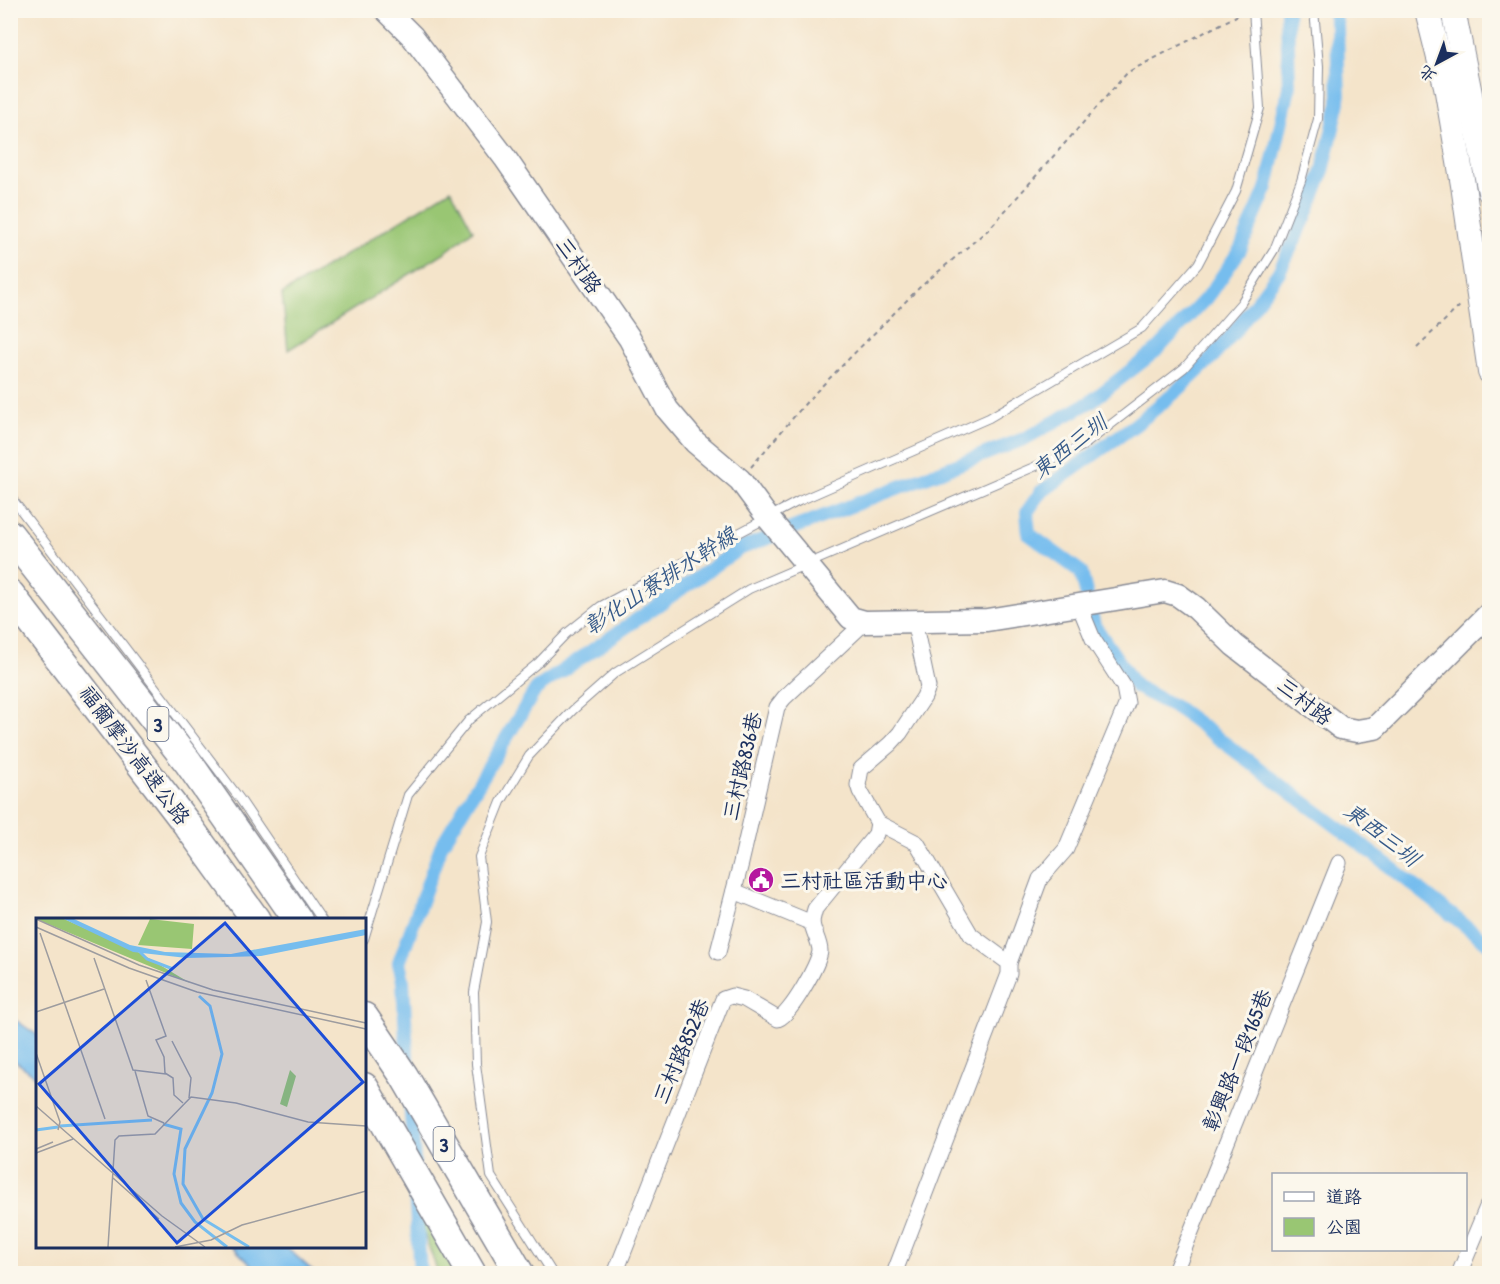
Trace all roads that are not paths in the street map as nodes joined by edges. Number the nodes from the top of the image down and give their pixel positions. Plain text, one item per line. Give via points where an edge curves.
1 (386, 10) edge
2 (1253, 10) edge
3 (1314, 10) edge
4 (1427, 10) edge
5 (1453, 10) edge
6 (1490, 192) edge
7 (1490, 372) edge
8 (10, 496) edge
9 (768, 518) junction
10 (10, 535) edge
11 (804, 560) junction
12 (10, 594) edge
13 (1089, 604) junction
14 (1490, 613) edge
15 (914, 621) junction
16 (865, 622) junction
17 (878, 823) junction
18 (1339, 863) dead end
19 (734, 891) junction
20 (255, 918) edge
21 (297, 918) edge
22 (321, 918) edge
23 (812, 922) junction
24 (366, 932) edge
25 (718, 952) dead end
26 (1009, 963) junction
27 (366, 1020) edge
28 (366, 1090) edge
29 (1490, 1200) edge
30 (472, 1274) edge
31 (520, 1274) edge
32 (553, 1274) edge
33 (615, 1274) edge
34 (894, 1274) edge
35 (1174, 1274) edge
36 (1459, 1274) edge

1 - 9 street, 三村路 via 412,36 505,158 630,339 667,409 695,442 740,480
2 - 9 lane via 1260,108 1236,191 1198,264 1142,328 989,418
3 - 11 lane via 1318,119 1301,181 1274,250 1241,303 1184,368 1083,446
4 - 7 main road via 1446,86
5 - 6 main road
8 - 22 lane via 240,799
9 - 11 street, 三村路
9 - 24 lane via 601,606 469,720 408,795
10 - 21 highway, 福爾摩沙高速公路 / 3 via 188,762
11 - 16 street via 850,618
11 - 32 lane via 749,589 615,673 573,710 529,756 501,802 479,857 487,922 474,992 476,1064 491,1176
12 - 20 highway, 福爾摩沙高速公路 / 3
13 - 14 street, 三村路 via 1165,591 1178,595 1318,712 1341,728 1357,731 1375,728
13 - 15 street, 三村路 via 987,620
13 - 26 street via 1093,639 1124,687 1127,703 1066,849 1040,879
15 - 16 street, 三村路
15 - 17 street via 928,687 900,733 861,769 859,776 860,791
16 - 19 street, 三村路836巷 via 777,707
17 - 23 street via 876,834 815,909
17 - 26 street via 917,843 971,935
18 - 35 street, 彰興路一段165巷
19 - 23 street
19 - 25 street, 三村路836巷
23 - 33 street, 三村路852巷 via 820,950 818,959 784,1017 778,1019 744,999 723,999
26 - 34 street via 1009,974
27 - 31 highway, 3 via 404,1076
28 - 30 highway, 3
29 - 36 street

